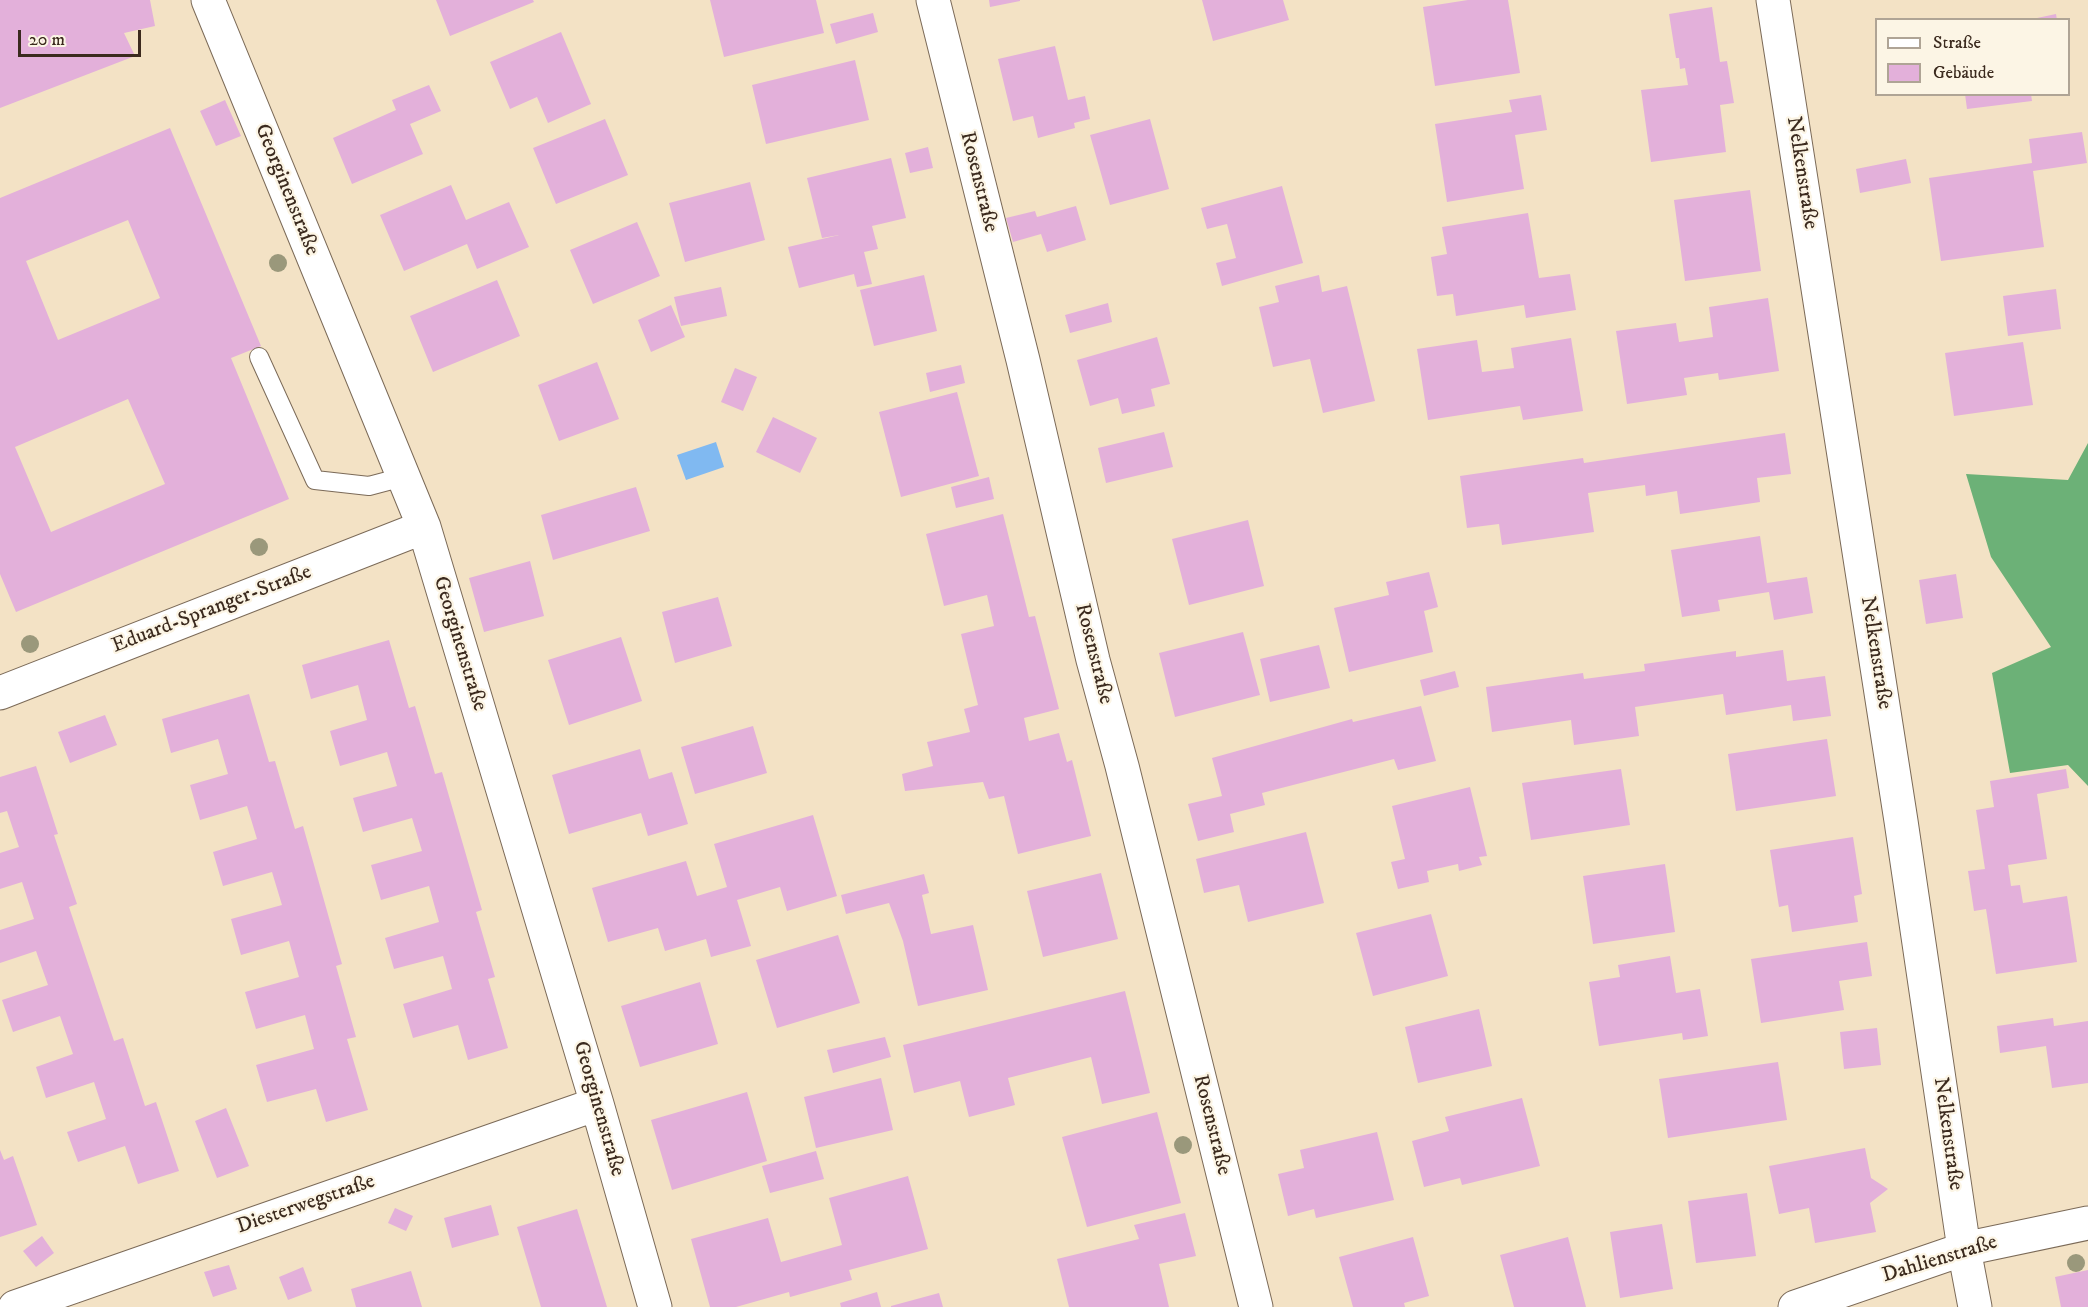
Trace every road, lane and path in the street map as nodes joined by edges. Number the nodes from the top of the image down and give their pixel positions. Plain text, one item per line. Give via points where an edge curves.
1 (208, 0) edge
2 (933, 0) edge
3 (1773, 0) edge
4 (259, 357) dead end
5 (403, 477) junction
6 (424, 527) junction
7 (0, 693) edge
8 (597, 1104) junction
9 (2088, 1223) edge
10 (1964, 1249) junction
11 (15, 1307) edge
12 (655, 1307) edge
13 (1256, 1307) edge
14 (1795, 1307) edge
15 (1975, 1307) edge

1 - 5 street, Georginenstraße
2 - 13 street, Rosenstraße via 1093,660
3 - 10 street, Nelkenstraße
4 - 5 lane via 315,480 369,486
5 - 6 street, Georginenstraße
6 - 7 street, Eduard-Spranger-Straße
6 - 8 street, Georginenstraße
8 - 11 street, Diesterwegstraße
8 - 12 street, Georginenstraße
9 - 10 street, Dahlienstraße
10 - 14 street, Dahlienstraße
10 - 15 street, Nelkenstraße

